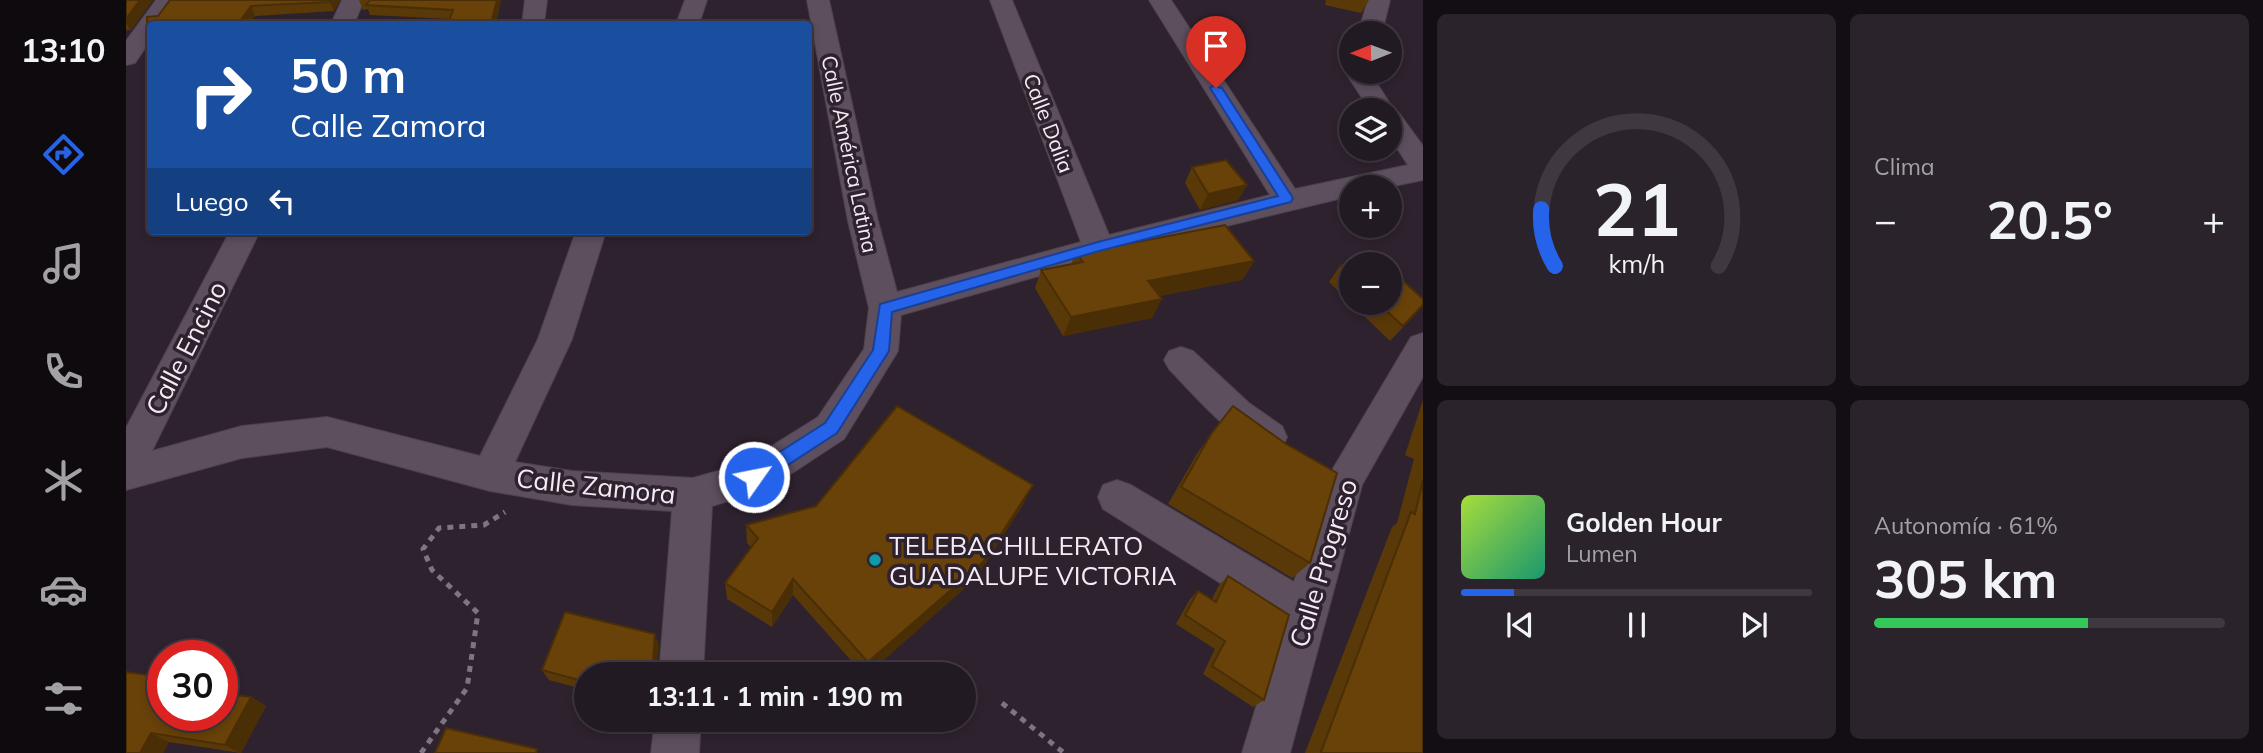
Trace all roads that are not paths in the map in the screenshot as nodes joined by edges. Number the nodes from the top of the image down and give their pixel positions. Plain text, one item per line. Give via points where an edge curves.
1 (168, 0) edge
2 (354, 0) edge
3 (536, 0) edge
4 (696, 0) edge
5 (818, 0) edge
6 (1001, 0) edge
7 (1160, 0) edge
8 (1379, 0) edge
9 (155, 21) edge
10 (344, 21) edge
11 (533, 21) edge
12 (689, 21) edge
13 (1373, 21) edge
14 (1402, 137) edge
15 (1423, 168) edge
16 (1286, 198) junction
17 (243, 235) edge
18 (590, 235) edge
19 (1098, 246) junction
20 (885, 308) junction
21 (1423, 345) edge
22 (1181, 360) dead end
23 (126, 466) edge
24 (1320, 469) junction
25 (126, 474) edge
26 (490, 475) junction
27 (693, 495) junction
28 (1117, 497) dead end
29 (1306, 613) junction
30 (682, 662) edge
31 (677, 732) edge
32 (675, 753) edge
33 (1266, 753) edge

1 - 9 street
2 - 10 street
3 - 11 street
4 - 12 street
5 - 20 street, Calle América Latina
6 - 19 street, Calle Dalia
7 - 16 street
8 - 13 street
14 - 15 street
15 - 16 street
16 - 19 street
17 - 23 street, Calle Encino
18 - 26 street via 555,339
19 - 20 street
20 - 27 street, Calle Zamora via 881,351 831,428 754,477
21 - 24 street, Calle Progreso
22 - 24 street via 1236,414
24 - 29 street, Calle Progreso
25 - 26 street, Calle Zamora via 242,442 327,432
26 - 27 street, Calle Zamora via 572,488
27 - 30 street
28 - 29 street
29 - 33 street, Calle Progreso
31 - 32 street

